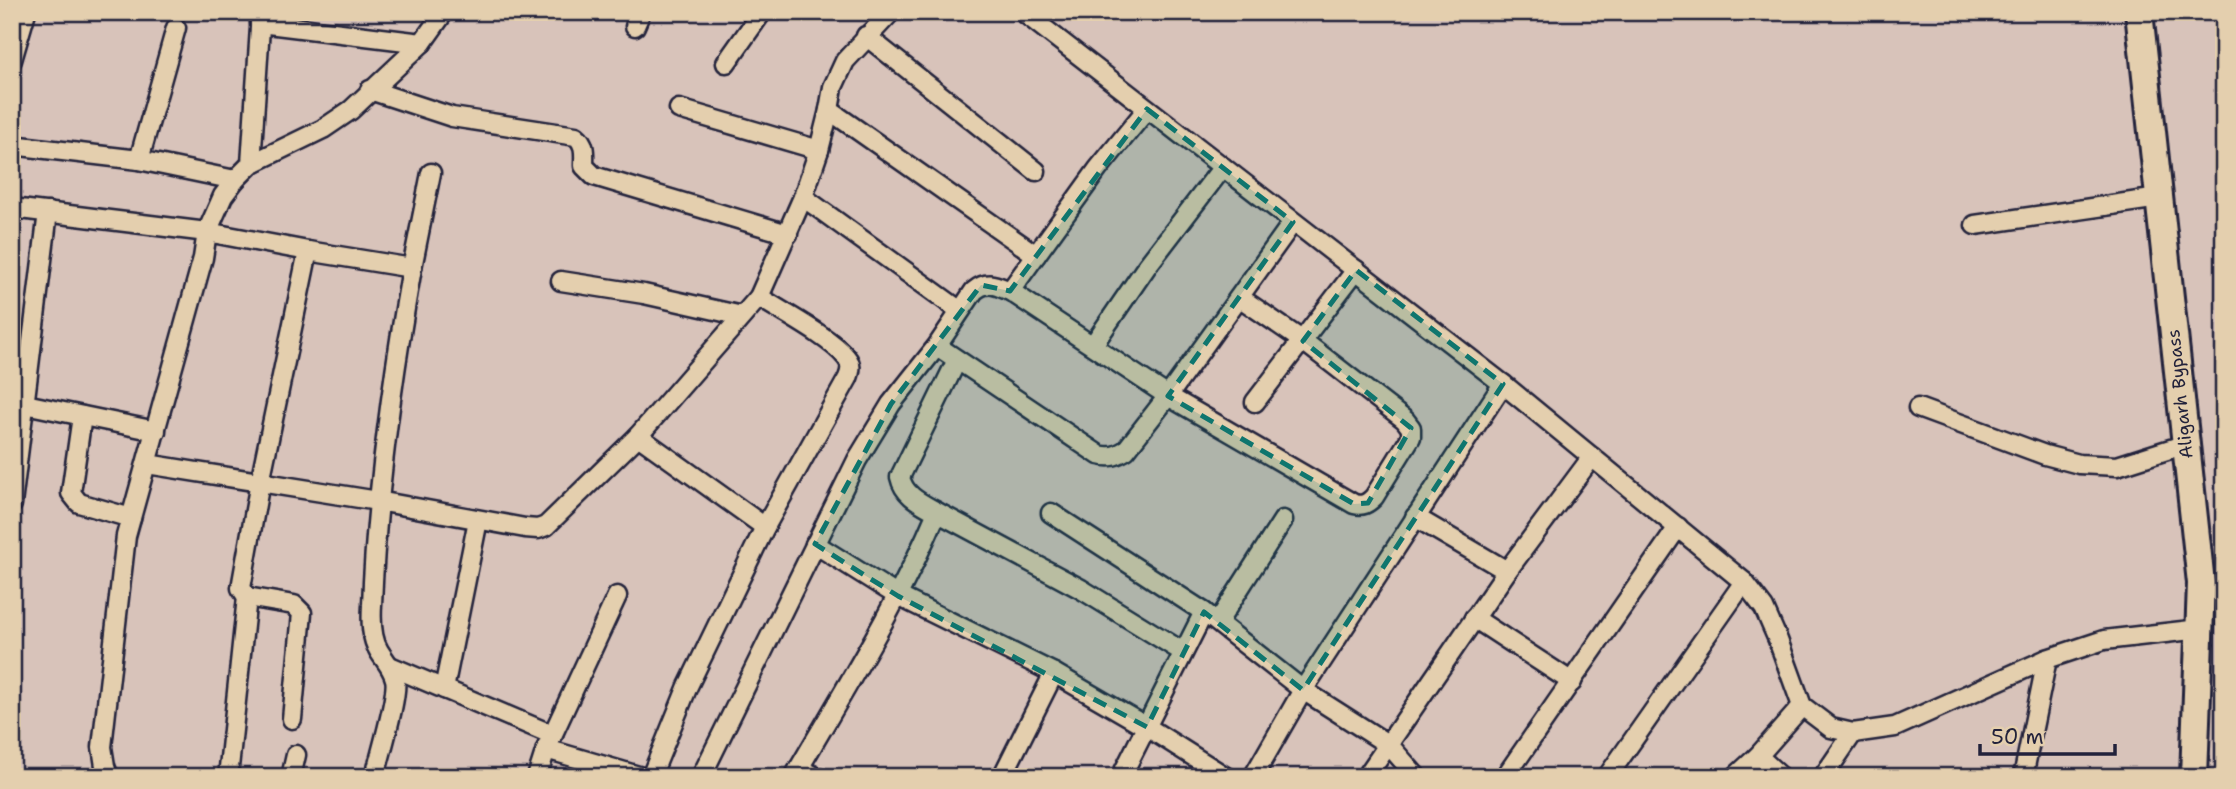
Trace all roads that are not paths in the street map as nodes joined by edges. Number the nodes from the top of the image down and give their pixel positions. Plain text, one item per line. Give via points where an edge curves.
1 (26, 12) edge
2 (444, 12) edge
3 (762, 12) edge
4 (891, 12) edge
5 (1023, 12) edge
6 (2139, 12) edge
7 (260, 18) edge
8 (176, 28) dead end
9 (866, 36) junction
10 (422, 43) junction
11 (12, 60) edge
12 (726, 63) dead end
13 (370, 90) junction
14 (1147, 109) junction
15 (679, 110) dead end
16 (829, 110) junction
17 (12, 145) edge
18 (819, 150) junction
19 (139, 160) junction
20 (251, 164) junction
21 (1223, 167) junction
22 (1036, 171) dead end
23 (431, 173) dead end
24 (235, 180) junction
25 (803, 197) junction
26 (2159, 198) junction
27 (12, 208) edge
28 (48, 212) junction
29 (1293, 222) junction
30 (1976, 225) dead end
31 (207, 232) junction
32 (788, 234) junction
33 (308, 251) junction
34 (1036, 254) junction
35 (412, 268) junction
36 (1356, 270) junction
37 (562, 281) dead end
38 (1010, 291) junction
39 (759, 297) junction
40 (1239, 297) junction
41 (959, 310) junction
42 (742, 316) junction
43 (1303, 341) junction
44 (1093, 345) junction
45 (937, 346) junction
46 (957, 360) junction
47 (1503, 384) junction
48 (1168, 396) junction
49 (1255, 402) dead end
50 (26, 404) junction
51 (1918, 408) dead end
52 (82, 416) junction
53 (17, 429) edge
54 (156, 431) junction
55 (638, 436) junction
56 (2186, 444) junction
57 (1592, 457) junction
58 (147, 464) junction
59 (260, 482) junction
60 (378, 501) junction
61 (12, 504) edge
62 (937, 512) junction
63 (1051, 513) dead end
64 (1415, 517) junction
65 (131, 518) junction
66 (478, 520) junction
67 (1283, 520) dead end
68 (765, 527) junction
69 (1678, 527) junction
70 (815, 544) junction
71 (1507, 570) junction
72 (1744, 582) junction
73 (617, 596) dead end
74 (898, 596) junction
75 (247, 597) junction
76 (1211, 617) junction
77 (1474, 618) junction
78 (2200, 629) junction
79 (1183, 652) junction
80 (2047, 659) junction
81 (390, 666) junction
82 (1054, 673) junction
83 (1572, 682) junction
84 (444, 689) junction
85 (1303, 690) junction
86 (1802, 706) junction
87 (292, 719) dead end
88 (1147, 727) junction
89 (1853, 733) junction
90 (550, 742) junction
91 (1389, 745) junction
92 (296, 755) dead end
93 (1758, 756) junction
94 (796, 772) edge
95 (624, 774) edge
96 (109, 777) edge
97 (228, 777) edge
98 (291, 777) edge
99 (375, 777) edge
100 (537, 777) edge
101 (642, 777) edge
102 (651, 777) edge
103 (701, 777) edge
104 (816, 777) edge
105 (1002, 777) edge
106 (1121, 777) edge
107 (1226, 777) edge
108 (1253, 777) edge
109 (1366, 777) edge
110 (1417, 777) edge
111 (1505, 777) edge
112 (1607, 777) edge
113 (1735, 777) edge
114 (1781, 777) edge
115 (1823, 777) edge
116 (2022, 777) edge
117 (2194, 777) edge

1 - 11 street
2 - 10 street
3 - 12 street
4 - 9 street
5 - 14 street
6 - 26 main road, Aligarh Bypass
7 - 10 street
7 - 20 street
8 - 19 street
9 - 16 street via 845,61
9 - 22 street
10 - 13 street
13 - 20 street via 323,129
13 - 32 street via 452,117 576,136 584,146 584,166 594,176
14 - 21 street
14 - 34 street
15 - 18 street
16 - 18 street
16 - 34 street
17 - 19 street
18 - 25 street
19 - 24 street
20 - 24 street
21 - 29 street
21 - 44 street
23 - 35 street
24 - 31 street
25 - 32 street
25 - 41 street
26 - 30 street
26 - 56 main road, Aligarh Bypass
27 - 28 street
28 - 31 street
28 - 50 street
29 - 36 street
29 - 40 street
31 - 33 street
31 - 54 street via 204,258
32 - 39 street
33 - 35 street
33 - 59 street
34 - 38 street
35 - 60 street
36 - 43 street
36 - 47 street
37 - 42 street
38 - 41 street via 990,283 981,285
38 - 44 street
39 - 42 street
39 - 68 street via 828,342 848,358 851,368
40 - 43 street
40 - 48 street
41 - 45 street
42 - 55 street
43 - 48 street via 1411,428 1410,437 1368,503 1354,504
43 - 49 street
44 - 48 street
45 - 46 street
45 - 70 street via 891,404
46 - 48 street via 1108,457 1126,450
46 - 62 street via 900,477 912,497
47 - 57 street
47 - 64 street
50 - 52 street
50 - 53 street
51 - 56 street via 2078,464 2117,466
52 - 54 street
52 - 65 street via 71,493 79,503
53 - 61 street
54 - 58 street
55 - 66 street via 546,526 538,529
55 - 68 street
56 - 78 main road, Aligarh Bypass via 2201,583
57 - 69 street
57 - 71 street
58 - 59 street
58 - 65 street
59 - 60 street
59 - 75 street via 241,588
60 - 66 street
60 - 81 street via 372,635
62 - 74 street
62 - 79 street via 1081,589
63 - 76 street
64 - 71 street
64 - 85 street
65 - 96 street via 102,747
66 - 84 street
67 - 76 street
68 - 102 street via 688,686
69 - 72 street
69 - 83 street
70 - 74 street
70 - 103 street
71 - 77 street
72 - 86 street via 1764,608
72 - 112 street
73 - 90 street
74 - 82 street
74 - 94 street
75 - 87 street via 294,605 302,613
75 - 97 street
76 - 79 street
76 - 85 street
77 - 83 street
77 - 91 street
78 - 80 street via 2104,640
78 - 117 main road, Aligarh Bypass
79 - 88 street
80 - 89 street via 1895,727
80 - 116 street
81 - 84 street
81 - 99 street via 396,681
82 - 88 street
82 - 105 street
83 - 111 street
84 - 90 street
85 - 91 street
85 - 108 street
86 - 89 street via 1831,728
86 - 93 street
88 - 106 street
88 - 107 street
89 - 115 street
90 - 95 street
90 - 100 street
91 - 109 street
91 - 110 street
92 - 98 street
93 - 113 street
93 - 114 street
94 - 104 street
95 - 101 street

